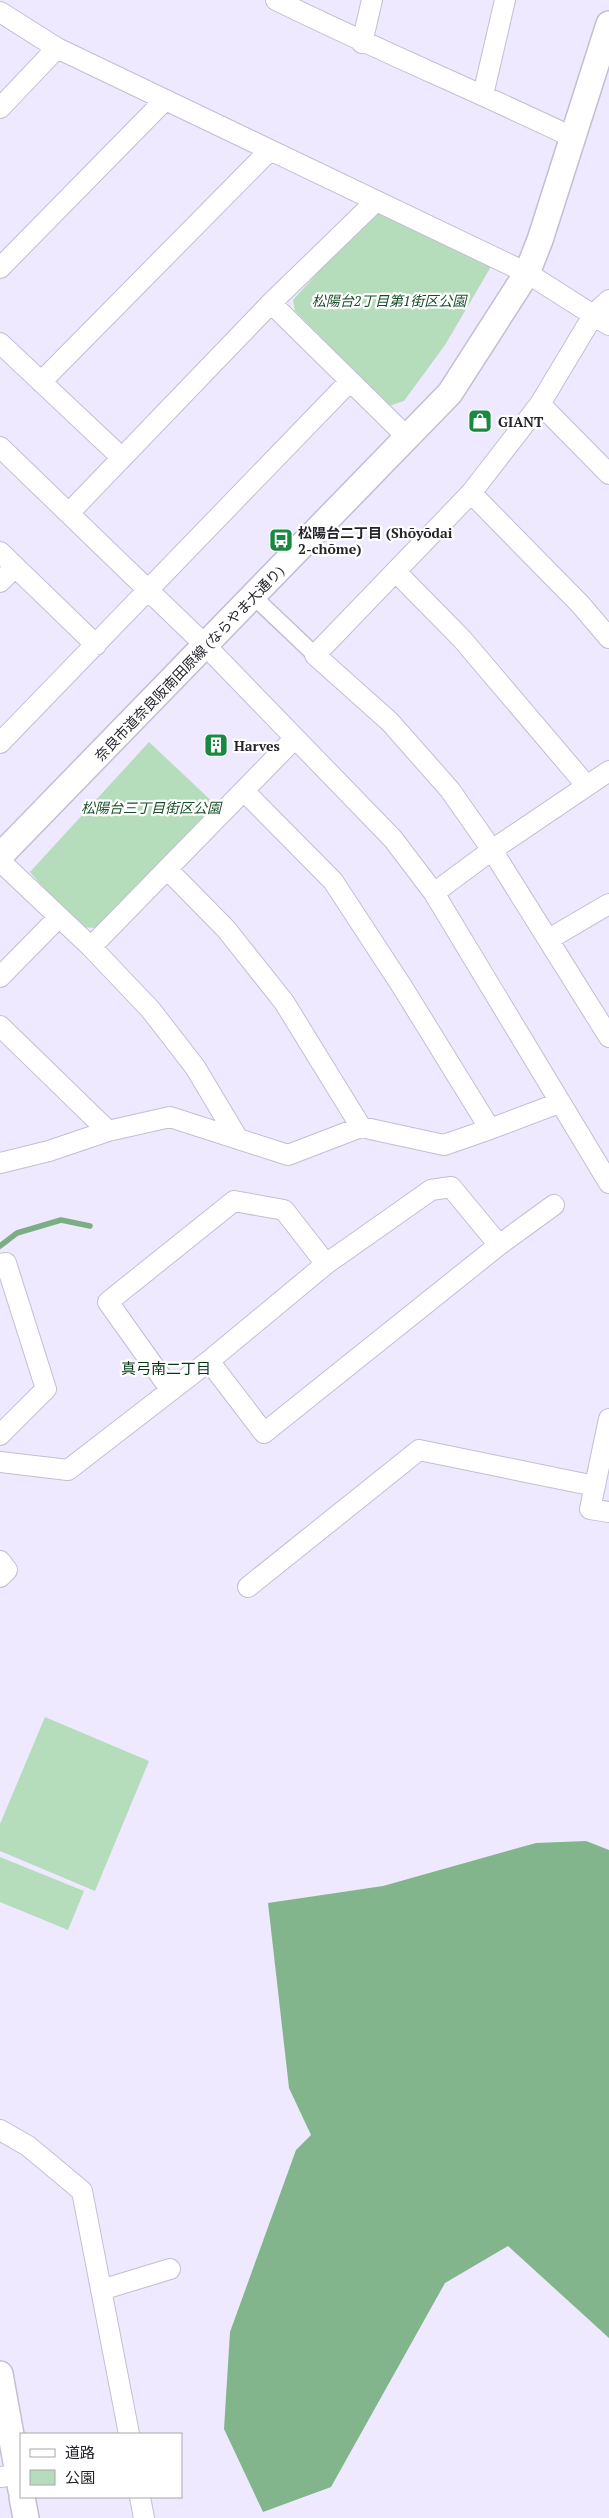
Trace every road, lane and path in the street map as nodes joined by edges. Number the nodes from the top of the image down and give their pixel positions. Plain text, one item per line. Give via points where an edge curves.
1 (276, 0) edge
2 (372, 0) edge
3 (505, 0) edge
4 (0, 12) edge
5 (609, 24) edge
6 (362, 43) junction
7 (57, 48) junction
8 (603, 60) edge
9 (483, 95) junction
10 (164, 101) junction
11 (0, 108) edge
12 (572, 137) junction
13 (269, 151) junction
14 (376, 201) junction
15 (0, 268) edge
16 (527, 273) junction
17 (609, 300) edge
18 (271, 304) junction
19 (602, 319) edge
20 (0, 343) edge
21 (350, 381) junction
22 (41, 382) junction
23 (540, 404) junction
24 (407, 437) junction
25 (0, 447) edge
26 (122, 458) junction
27 (609, 474) edge
28 (471, 492) junction
29 (69, 514) junction
30 (0, 552) edge
31 (15, 567) junction
32 (396, 572) junction
33 (0, 582) edge
34 (148, 592) junction
35 (254, 597) junction
36 (609, 638) edge
37 (96, 646) junction
38 (206, 646) junction
39 (315, 655) junction
40 (295, 738) junction
41 (0, 743) edge
42 (609, 771) edge
43 (586, 785) junction
44 (244, 791) junction
45 (492, 850) junction
46 (0, 856) edge
47 (0, 861) edge
48 (167, 869) junction
49 (434, 892) junction
50 (609, 904) edge
51 (58, 918) junction
52 (549, 939) junction
53 (91, 947) junction
54 (0, 977) edge
55 (0, 1026) edge
56 (608, 1033) edge
57 (559, 1103) junction
58 (361, 1127) junction
59 (490, 1129) junction
60 (108, 1132) junction
61 (238, 1139) junction
62 (0, 1163) edge
63 (606, 1173) edge
64 (554, 1204) dead end
65 (499, 1246) junction
66 (0, 1264) edge
67 (326, 1264) junction
68 (209, 1361) junction
69 (170, 1389) junction
70 (609, 1419) edge
71 (0, 1435) edge
72 (0, 1462) edge
73 (595, 1486) junction
74 (609, 1512) edge
75 (0, 1562) edge
76 (0, 1577) edge
77 (248, 1587) dead end
78 (0, 2130) edge
79 (170, 2269) dead end
80 (102, 2290) junction
81 (0, 2374) edge
82 (129, 2433) edge
83 (17, 2483) edge
84 (21, 2498) edge
85 (140, 2498) edge
86 (26, 2518) edge
87 (144, 2518) edge

1 - 6 street
2 - 6 street
3 - 9 street
4 - 7 street
5 - 8 street, 奈良市道奈良阪南田原線 (ならやま大通り)
6 - 9 street
7 - 10 street
7 - 11 street
8 - 12 street, 奈良市道奈良阪南田原線 (ならやま大通り)
9 - 12 street
10 - 13 street
10 - 15 street
12 - 16 street, 奈良市道奈良阪南田原線 (ならやま大通り)
13 - 14 street
13 - 22 street
14 - 16 street
14 - 18 street
16 - 19 street
16 - 24 street, 奈良市道奈良阪南田原線 (ならやま大通り) via 450,393
17 - 19 street
18 - 21 street
18 - 26 street
19 - 23 street
20 - 22 street
21 - 24 street
21 - 34 street
22 - 26 street
23 - 27 street
23 - 28 street
24 - 35 street, 奈良市道奈良阪南田原線 (ならやま大通り)
25 - 29 street
26 - 29 street
28 - 32 street
28 - 36 street
29 - 34 street
30 - 31 street
31 - 33 street
31 - 37 street
32 - 39 street
32 - 43 street via 462,639
34 - 37 street
34 - 38 street
35 - 38 street, 奈良市道奈良阪南田原線 (ならやま大通り)
35 - 39 street
37 - 41 street
38 - 40 street
38 - 46 street, 奈良市道奈良阪南田原線 (ならやま大通り)
39 - 45 street via 390,722 450,790
40 - 44 street
40 - 49 street via 393,839
42 - 43 street
43 - 45 street
44 - 48 street
44 - 59 street via 333,881
45 - 49 street
45 - 52 street
47 - 51 street
48 - 53 street
48 - 58 street via 226,929 284,1002
49 - 57 street
50 - 52 street
51 - 53 street
51 - 54 street
52 - 56 street
53 - 61 street via 150,1009 194,1067
55 - 60 street
57 - 59 street
57 - 63 street
58 - 59 street via 444,1145
58 - 61 street via 288,1155
60 - 61 street via 170,1118
60 - 62 street
64 - 65 street
65 - 67 street via 451,1187 431,1190
65 - 68 street via 264,1434
66 - 71 street via 6,1263 46,1389
67 - 68 street
67 - 69 street via 284,1210 234,1201 108,1302
68 - 69 street
69 - 72 street via 68,1470
70 - 73 street
73 - 74 street via 590,1509
73 - 77 street via 419,1450
75 - 76 street via 7,1570
78 - 80 street via 28,2146 82,2191
79 - 80 street
80 - 82 street
81 - 83 street
84 - 86 street
85 - 87 street

